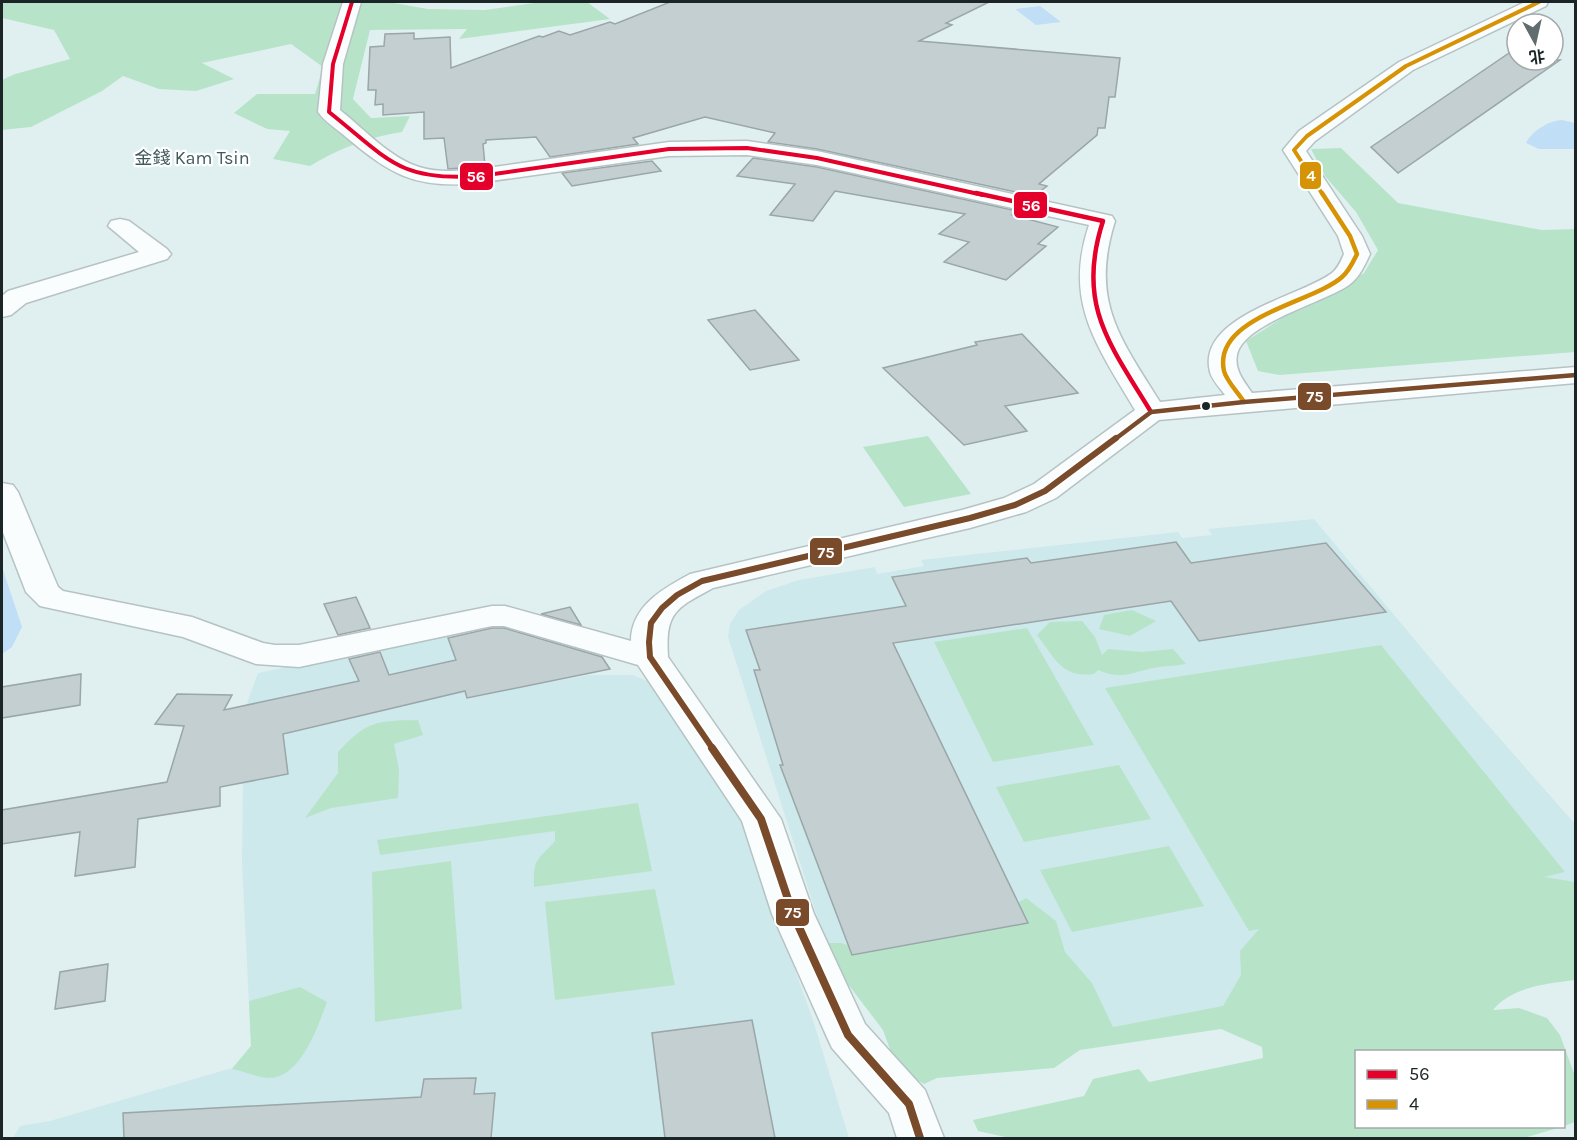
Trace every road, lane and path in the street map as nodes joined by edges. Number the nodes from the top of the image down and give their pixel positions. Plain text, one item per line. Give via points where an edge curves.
1 (1539, 2) edge
2 (355, 3) edge
3 (120, 226) dead end
4 (2, 309) edge
5 (1575, 375) edge
6 (1244, 402) junction
7 (1151, 412) junction
8 (2, 492) edge
9 (650, 657) junction
10 (920, 1138) edge

1 - 6 street via 1406,66 1307,136 1294,150 1345,227 1356,254 1339,280 1259,316 1232,339 1224,354 1223,370
2 - 7 street via 333,64 329,112 399,167 419,173 461,178 669,149 747,148 817,158 1103,221 1090,276 1101,325
3 - 4 street via 158,254 17,297
5 - 6 street
6 - 7 street
7 - 9 street via 1045,490 1015,505 702,581 675,596 654,616 649,632
8 - 9 street via 43,592 52,599 192,628 256,653 298,656 505,616
9 - 10 street via 761,819 793,914 848,1035 909,1104

